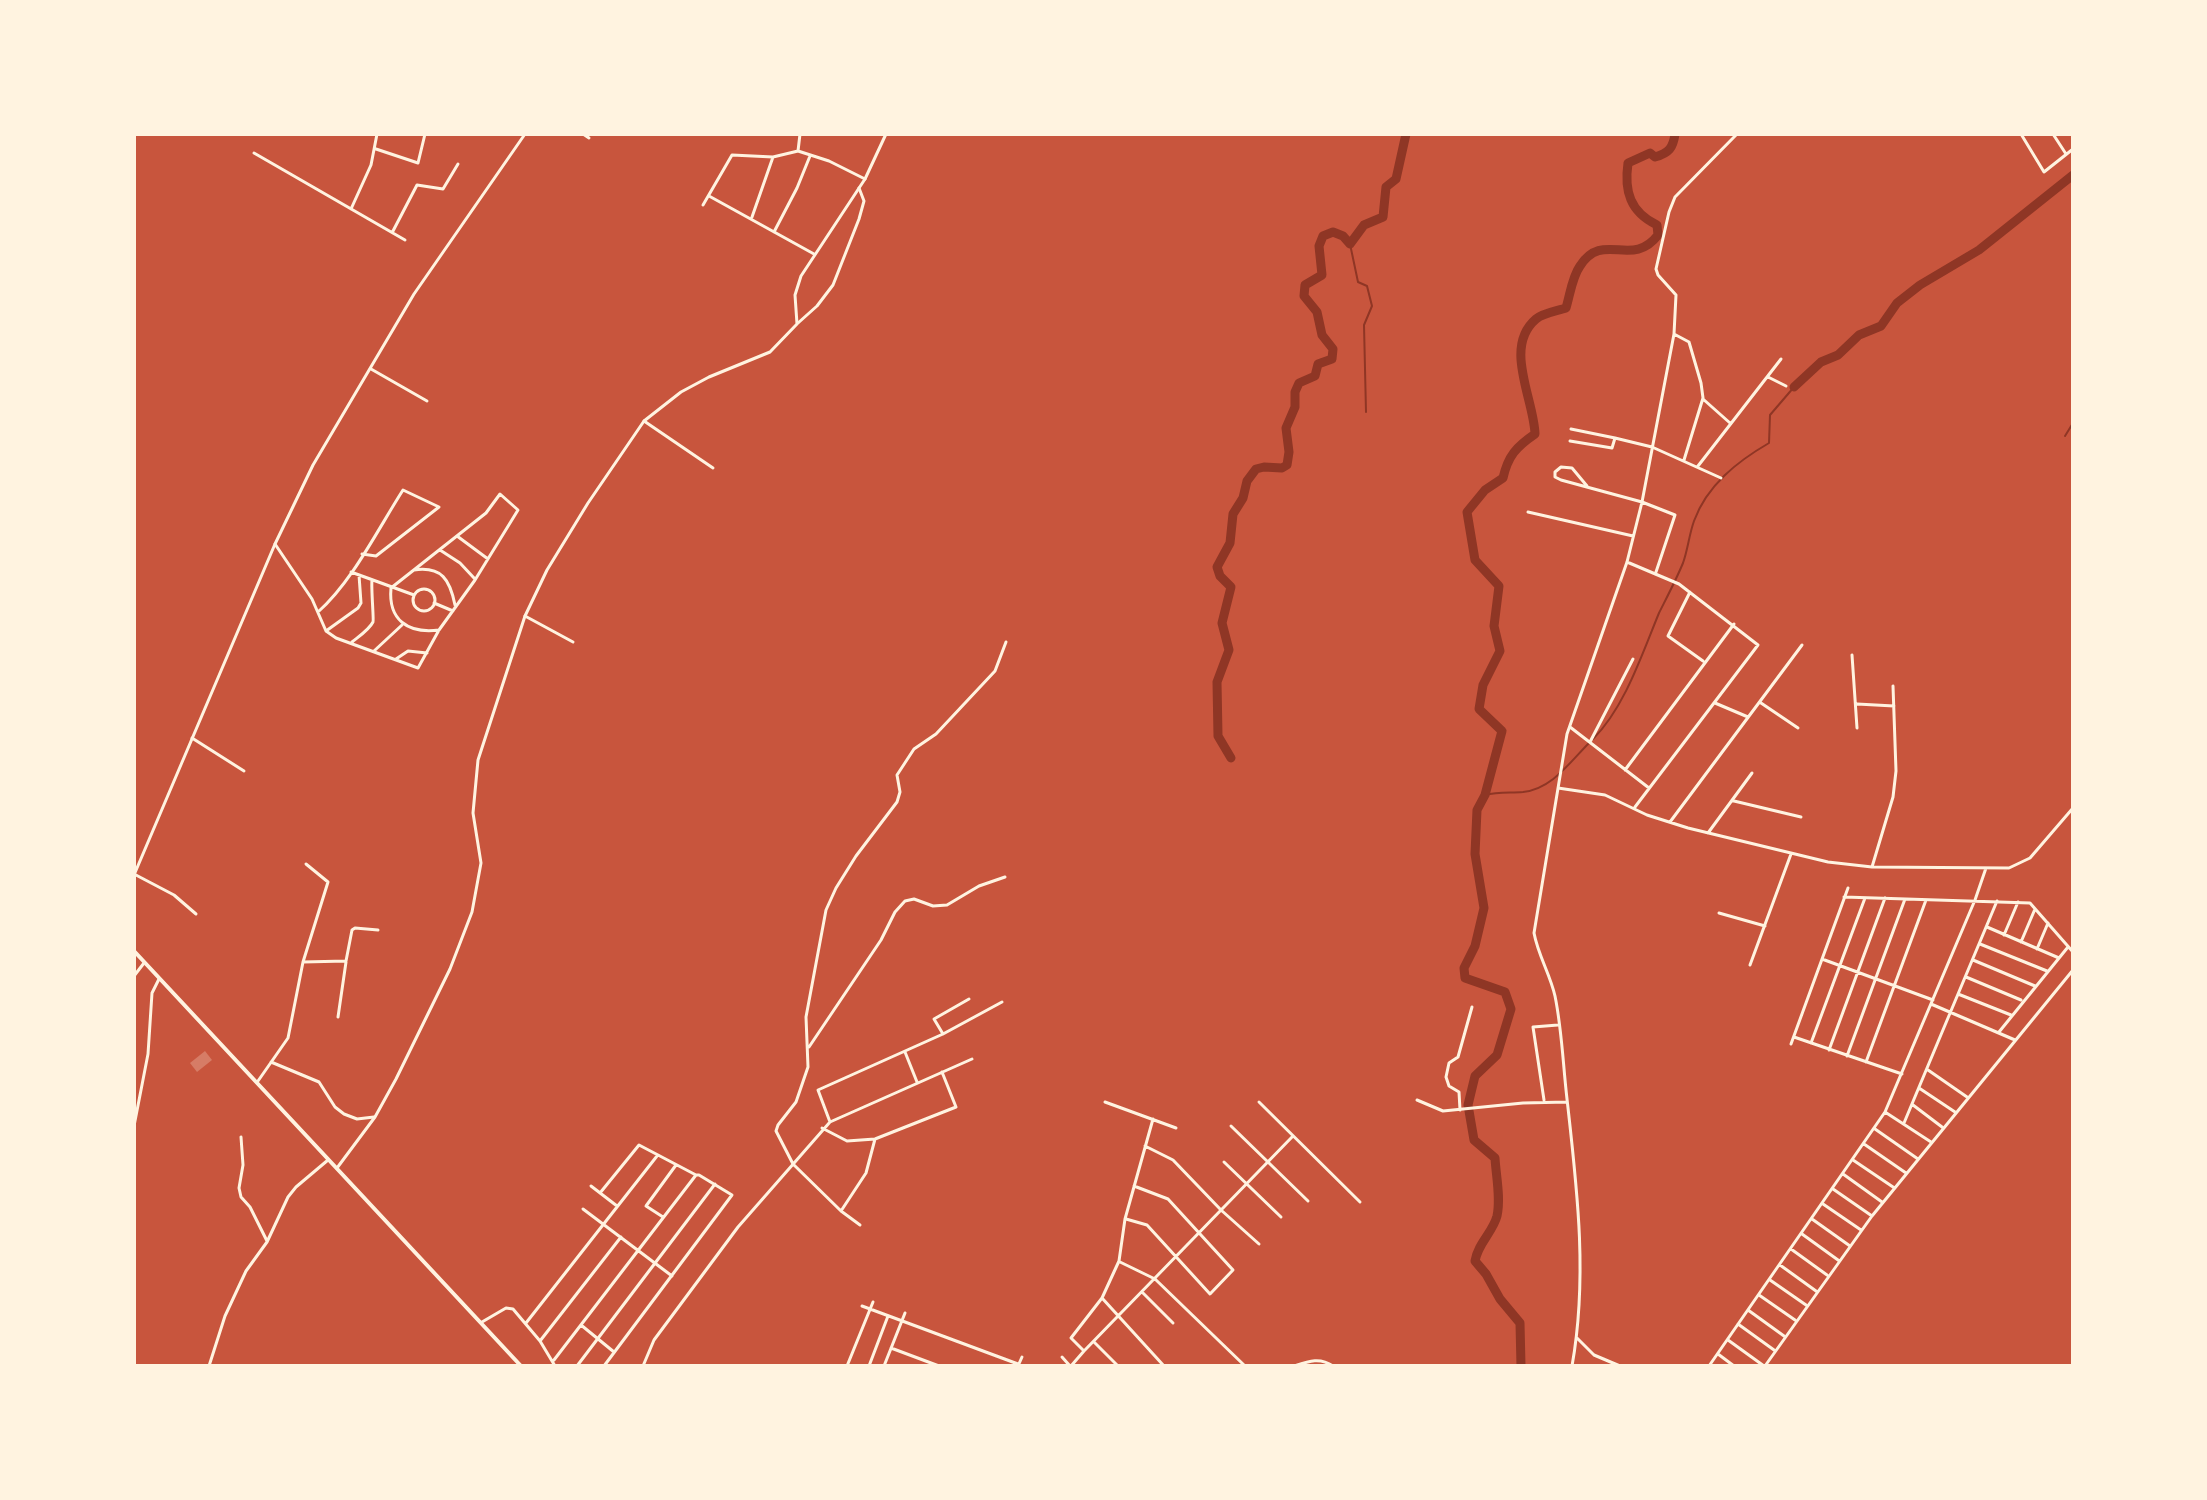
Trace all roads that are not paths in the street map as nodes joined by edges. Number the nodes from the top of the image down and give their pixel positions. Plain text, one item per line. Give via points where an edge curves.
1 (377, 134) edge
2 (425, 134) edge
3 (525, 134) edge
4 (583, 134) edge
5 (800, 134) edge
6 (886, 134) edge
7 (1737, 134) edge
8 (2021, 134) edge
9 (2053, 134) edge
10 (589, 138) dead end
11 (376, 149) junction
12 (2073, 149) edge
13 (798, 151) junction
14 (254, 153) dead end
15 (810, 154) junction
16 (2066, 154) junction
17 (773, 157) junction
18 (458, 164) dead end
19 (865, 179) junction
20 (859, 188) junction
21 (709, 196) junction
22 (703, 205) dead end
23 (351, 210) junction
24 (751, 219) junction
25 (774, 232) junction
26 (392, 233) junction
27 (405, 240) dead end
28 (815, 255) junction
29 (797, 324) junction
30 (1674, 334) junction
31 (1781, 359) dead end
32 (369, 367) junction
33 (1767, 376) junction
34 (1786, 386) dead end
35 (1703, 398) junction
36 (427, 401) dead end
37 (644, 421) junction
38 (1730, 423) junction
39 (1571, 429) dead end
40 (1615, 438) junction
41 (1570, 441) dead end
42 (1652, 447) junction
43 (1684, 460) junction
44 (1698, 466) junction
45 (713, 468) dead end
46 (1721, 478) dead end
47 (1587, 486) junction
48 (1642, 502) junction
49 (1528, 512) dead end
50 (457, 536) junction
51 (1634, 536) junction
52 (275, 544) junction
53 (440, 550) junction
54 (362, 554) junction
55 (488, 559) junction
56 (1627, 562) junction
57 (413, 570) junction
58 (351, 572) junction
59 (1656, 572) junction
60 (359, 575) junction
61 (372, 580) junction
62 (475, 580) junction
63 (391, 588) junction
64 (1690, 592) junction
65 (414, 595) junction
66 (434, 603) junction
67 (455, 605) junction
68 (453, 611) junction
69 (318, 613) junction
70 (525, 616) junction
71 (1734, 624) junction
72 (402, 625) junction
73 (439, 630) junction
74 (326, 631) junction
75 (352, 642) junction
76 (573, 642) dead end
77 (1006, 642) dead end
78 (1802, 645) dead end
79 (374, 651) junction
80 (427, 653) junction
81 (1852, 655) dead end
82 (396, 659) junction
83 (1633, 659) dead end
84 (1704, 662) junction
85 (1893, 686) dead end
86 (1760, 702) junction
87 (1715, 703) junction
88 (1857, 704) junction
89 (1894, 706) junction
90 (1748, 717) junction
91 (1570, 727) junction
92 (1798, 728) dead end
93 (1857, 728) dead end
94 (192, 738) junction
95 (1590, 742) junction
96 (1625, 770) junction
97 (244, 771) dead end
98 (1752, 773) dead end
99 (1558, 788) junction
100 (1649, 788) junction
101 (1733, 800) junction
102 (1635, 807) junction
103 (2073, 808) edge
104 (1801, 817) dead end
105 (1670, 822) junction
106 (1708, 833) junction
107 (1791, 854) junction
108 (306, 864) dead end
109 (1872, 867) junction
110 (1986, 868) junction
111 (134, 875) edge
112 (1005, 877) dead end
113 (1848, 888) dead end
114 (1844, 897) junction
115 (1865, 898) junction
116 (1885, 898) junction
117 (1905, 899) junction
118 (1926, 900) junction
119 (1975, 900) junction
120 (1997, 901) junction
121 (2018, 902) junction
122 (2036, 908) junction
123 (1719, 913) dead end
124 (196, 914) dead end
125 (2048, 923) junction
126 (1765, 926) junction
127 (1987, 927) junction
128 (378, 930) dead end
129 (2004, 935) junction
130 (2021, 942) junction
131 (1980, 944) junction
132 (2068, 947) junction
133 (2037, 949) junction
134 (134, 951) edge
135 (2073, 952) edge
136 (2059, 958) junction
137 (1822, 959) junction
138 (1973, 960) junction
139 (346, 961) junction
140 (144, 962) junction
141 (303, 962) junction
142 (1750, 965) dead end
143 (1840, 966) junction
144 (2073, 970) edge
145 (2047, 971) junction
146 (1857, 972) junction
147 (135, 975) edge
148 (1966, 977) junction
149 (159, 979) junction
150 (1875, 979) junction
151 (134, 983) edge
152 (1894, 986) junction
153 (2035, 986) junction
154 (1958, 994) junction
155 (969, 999) dead end
156 (2023, 1000) junction
157 (1002, 1002) dead end
158 (1932, 1002) junction
159 (1472, 1007) dead end
160 (1951, 1013) junction
161 (2011, 1015) junction
162 (338, 1017) dead end
163 (1558, 1025) junction
164 (1999, 1032) junction
165 (943, 1034) junction
166 (1794, 1037) junction
167 (2015, 1040) junction
168 (1811, 1043) junction
169 (1791, 1044) dead end
170 (809, 1047) junction
171 (1829, 1050) junction
172 (905, 1052) junction
173 (1847, 1056) junction
174 (972, 1059) dead end
175 (271, 1062) junction
176 (1866, 1062) junction
177 (1928, 1070) junction
178 (942, 1072) junction
179 (1902, 1074) junction
180 (258, 1081) junction
181 (917, 1083) junction
182 (1919, 1088) junction
183 (1967, 1097) junction
184 (1417, 1100) dead end
185 (1105, 1102) dead end
186 (1259, 1102) dead end
187 (1544, 1102) junction
188 (1567, 1102) junction
189 (1913, 1105) junction
190 (1460, 1110) junction
191 (1885, 1112) junction
192 (1955, 1112) junction
193 (375, 1117) junction
194 (1153, 1119) junction
195 (830, 1122) junction
196 (1904, 1123) junction
197 (134, 1126) edge
198 (1231, 1126) dead end
199 (1943, 1127) junction
200 (822, 1128) junction
201 (1176, 1128) dead end
202 (1875, 1129) junction
203 (1293, 1136) junction
204 (241, 1137) dead end
205 (875, 1139) junction
206 (1931, 1142) junction
207 (1864, 1144) junction
208 (1145, 1146) junction
209 (659, 1155) junction
210 (1918, 1159) junction
211 (328, 1160) junction
212 (1853, 1160) junction
213 (1224, 1162) dead end
214 (1268, 1162) junction
215 (793, 1164) junction
216 (676, 1165) junction
217 (337, 1169) junction
218 (1906, 1173) junction
219 (1843, 1174) junction
220 (696, 1175) junction
221 (715, 1184) junction
222 (1246, 1184) junction
223 (591, 1186) dead end
224 (1134, 1186) junction
225 (1894, 1188) junction
226 (1833, 1189) junction
227 (600, 1193) junction
228 (1308, 1201) dead end
229 (1360, 1202) dead end
230 (1883, 1202) junction
231 (1823, 1204) junction
232 (617, 1207) junction
233 (583, 1209) dead end
234 (1221, 1210) junction
235 (841, 1211) junction
236 (1872, 1216) junction
237 (663, 1217) junction
238 (1281, 1217) dead end
239 (1125, 1219) junction
240 (1812, 1219) junction
241 (604, 1224) junction
242 (860, 1225) dead end
243 (1861, 1230) junction
244 (1198, 1233) junction
245 (1802, 1234) junction
246 (621, 1237) junction
247 (267, 1242) junction
248 (1259, 1244) dead end
249 (1850, 1246) junction
250 (1791, 1249) junction
251 (638, 1250) junction
252 (1175, 1258) junction
253 (1839, 1260) junction
254 (1119, 1261) junction
255 (655, 1263) junction
256 (1780, 1265) junction
257 (672, 1276) junction
258 (1828, 1276) junction
259 (1155, 1279) junction
260 (1770, 1280) junction
261 (1142, 1292) junction
262 (1817, 1292) junction
263 (1759, 1295) junction
264 (1102, 1298) junction
265 (873, 1302) dead end
266 (862, 1306) dead end
267 (1807, 1306) junction
268 (870, 1309) junction
269 (1748, 1310) junction
270 (905, 1313) dead end
271 (888, 1316) junction
272 (1117, 1317) junction
273 (1796, 1321) junction
274 (482, 1322) junction
275 (902, 1322) junction
276 (526, 1323) junction
277 (1173, 1323) dead end
278 (1738, 1324) junction
279 (581, 1325) junction
280 (1786, 1337) junction
281 (597, 1338) junction
282 (1577, 1338) junction
283 (1728, 1340) junction
284 (540, 1341) junction
285 (1094, 1342) junction
286 (891, 1348) junction
287 (1084, 1351) junction
288 (1775, 1351) junction
289 (614, 1352) junction
290 (1718, 1354) junction
291 (1022, 1357) dead end
292 (1062, 1357) dead end
293 (554, 1360) junction
294 (1018, 1365) edge
295 (209, 1366) edge
296 (521, 1366) edge
297 (555, 1366) edge
298 (577, 1366) edge
299 (604, 1366) edge
300 (643, 1366) edge
301 (847, 1366) edge
302 (869, 1366) edge
303 (884, 1366) edge
304 (939, 1366) edge
305 (1071, 1366) edge
306 (1118, 1366) edge
307 (1164, 1366) edge
308 (1245, 1366) edge
309 (1294, 1366) edge
310 (1333, 1366) edge
311 (1572, 1366) edge
312 (1620, 1366) edge
313 (1709, 1366) edge
314 (1734, 1366) edge
315 (1765, 1366) edge

1 - 11 street
2 - 11 street via 418,163
3 - 32 street
4 - 10 street
5 - 13 street
6 - 19 street
7 - 30 street via 1671,205 1656,269 1676,295
8 - 16 street via 2044,172
9 - 16 street
11 - 23 street
12 - 16 street
13 - 15 street
13 - 17 street
14 - 23 street
15 - 19 street
15 - 25 street
17 - 21 street via 732,155
17 - 24 street
18 - 26 street via 443,189 417,185
19 - 20 street
20 - 28 street
20 - 29 street via 864,201 833,285
21 - 22 street
21 - 24 street
23 - 26 street
24 - 25 street
25 - 28 street
26 - 27 street
28 - 29 street via 795,295
29 - 37 street via 770,352 681,392
30 - 35 street via 1689,342
30 - 42 street
31 - 33 street
32 - 36 street
32 - 52 street
33 - 34 street
33 - 38 street
35 - 38 street
35 - 43 street
37 - 45 street
37 - 70 street via 547,570
38 - 44 street
39 - 40 street
40 - 41 street via 1612,448
40 - 42 street
42 - 43 street
42 - 48 street
43 - 44 street
44 - 46 street
47 - 47 street via 1572,468 1554,473 1561,480
47 - 48 street
48 - 51 street
48 - 59 street via 1676,518
49 - 51 street
50 - 53 street
50 - 55 street
50 - 55 street via 486,513 499,494 518,510
51 - 56 street
52 - 69 street
52 - 94 street
53 - 57 street
53 - 62 street
54 - 54 street via 376,556 439,507 403,490
54 - 58 street
55 - 62 street
56 - 59 street
56 - 91 street
57 - 63 street
57 - 67 street via 424,568 449,580
58 - 60 street
58 - 69 street
59 - 64 street
60 - 61 street
60 - 74 street via 361,603
61 - 63 street
61 - 75 street via 373,623
62 - 67 street
63 - 65 street
63 - 72 street via 392,610
64 - 71 street
64 - 84 street via 1668,636
65 - 66 street via 426,589
65 - 66 street via 420,610
66 - 68 street
67 - 68 street
68 - 73 street
69 - 74 street
70 - 76 street
70 - 193 street via 476,772 473,813 481,863 472,912 450,969
71 - 84 street
71 - 87 street via 1758,645
72 - 73 street
72 - 79 street
73 - 80 street
74 - 75 street
75 - 79 street
77 - 170 street via 1000,663 982,686 936,734 909,753 897,775 897,802 831,898 807,1010
78 - 86 street
79 - 82 street
80 - 82 street via 408,651
80 - 82 street via 418,668
81 - 88 street
83 - 95 street
84 - 96 street
85 - 89 street
86 - 90 street
86 - 92 street
87 - 90 street
87 - 100 street
88 - 89 street
88 - 93 street
89 - 109 street via 1893,797
90 - 105 street
91 - 95 street
91 - 99 street
94 - 97 street
94 - 111 street
95 - 96 street
96 - 100 street
98 - 101 street
99 - 102 street via 1605,795
99 - 163 street via 1534,933 1555,997
100 - 102 street
101 - 104 street
101 - 106 street
102 - 105 street
103 - 110 street via 2030,858 2009,868
105 - 106 street
106 - 107 street
107 - 109 street
107 - 126 street
108 - 141 street via 328,882
109 - 110 street
110 - 119 street
111 - 124 street via 174,895
112 - 170 street via 947,905 905,901
113 - 114 street
114 - 115 street
114 - 137 street
115 - 116 street
115 - 143 street
116 - 117 street
116 - 146 street
117 - 118 street
117 - 150 street
118 - 119 street
118 - 152 street
119 - 120 street
119 - 158 street
120 - 121 street
120 - 127 street
121 - 122 street
121 - 129 street
122 - 125 street
122 - 130 street
123 - 126 street
125 - 132 street
125 - 133 street
126 - 142 street
127 - 129 street
127 - 131 street
128 - 139 street via 352,930
129 - 130 street
130 - 133 street
131 - 138 street
131 - 145 street
132 - 135 street
132 - 136 street
133 - 136 street
134 - 140 main road
136 - 145 street
137 - 143 street
137 - 166 street
138 - 148 street
138 - 153 street
139 - 141 street
139 - 162 street
140 - 147 street
140 - 149 main road
141 - 175 street via 288,1038
143 - 146 street
143 - 168 street
144 - 167 street
145 - 153 street
146 - 150 street
146 - 171 street
147 - 151 street
148 - 154 street
148 - 156 street
149 - 180 main road
149 - 197 street via 152,993 148,1054
150 - 152 street
150 - 173 street
152 - 158 street
152 - 176 street
153 - 156 street
154 - 160 street
154 - 161 street
155 - 165 street via 934,1019
156 - 161 street
157 - 165 street
158 - 160 street
158 - 179 street
159 - 190 street via 1458,1057 1449,1063 1446,1077 1459,1092
160 - 164 street
160 - 177 street
161 - 164 street
163 - 187 street via 1533,1027
163 - 188 street
164 - 167 street
165 - 172 street
166 - 168 street
166 - 169 street
167 - 183 street
168 - 171 street
170 - 215 street via 800,1093 777,1128
171 - 173 street
172 - 181 street
172 - 195 street via 818,1090
173 - 176 street
174 - 178 street
175 - 180 street
175 - 193 street via 319,1082 344,1114
176 - 179 street
177 - 182 street
177 - 183 street
178 - 181 street
178 - 205 street via 956,1107
179 - 191 street
180 - 211 main road
181 - 195 street
182 - 189 street
182 - 192 street
183 - 192 street
184 - 190 street via 1443,1111
185 - 194 street
186 - 203 street
187 - 188 street
187 - 190 street
188 - 282 street via 1581,1247
189 - 196 street
189 - 199 street
191 - 196 street
191 - 202 street
192 - 199 street
193 - 217 street
194 - 201 street
194 - 208 street
195 - 200 street
196 - 206 street
198 - 214 street
199 - 206 street
200 - 205 street via 847,1141
200 - 215 street
202 - 207 street
202 - 210 street
203 - 214 street
203 - 229 street
204 - 247 street via 241,1197
205 - 235 street via 866,1173
206 - 210 street
207 - 212 street
207 - 218 street
208 - 224 street
208 - 234 street via 1173,1160
209 - 216 street
209 - 227 street via 639,1145
209 - 232 street
210 - 218 street
211 - 217 main road
211 - 247 street via 288,1197
212 - 219 street
212 - 225 street
213 - 222 street
214 - 222 street
214 - 228 street
215 - 235 street
215 - 300 street via 669,1318
216 - 220 street
216 - 237 street via 646,1206
217 - 274 main road
218 - 225 street
219 - 226 street
219 - 230 street
220 - 221 street
220 - 237 street
221 - 255 street
221 - 257 street via 732,1195
222 - 234 street
222 - 238 street
223 - 227 street
224 - 239 street
224 - 244 street via 1168,1199
225 - 230 street
226 - 231 street
226 - 236 street
227 - 232 street
230 - 236 street
231 - 240 street
231 - 243 street
232 - 241 street
233 - 241 street
234 - 244 street
234 - 248 street
235 - 242 street
236 - 243 street
237 - 251 street
239 - 252 street via 1147,1225
239 - 254 street
240 - 245 street
240 - 249 street
241 - 246 street
241 - 276 street
243 - 249 street
244 - 252 street
244 - 252 street via 1233,1270 1210,1294
245 - 250 street
245 - 253 street
246 - 251 street
246 - 284 street
247 - 295 street via 246,1271
249 - 253 street
250 - 256 street
250 - 258 street
251 - 255 street
251 - 279 street
252 - 259 street
253 - 258 street
254 - 259 street
254 - 264 street
255 - 257 street
255 - 281 street
256 - 260 street
256 - 262 street
257 - 289 street
258 - 262 street
259 - 261 street
259 - 308 street
260 - 263 street
260 - 267 street
261 - 272 street
261 - 277 street
262 - 267 street
263 - 269 street
263 - 273 street
264 - 272 street
264 - 287 street via 1071,1338
265 - 268 street
266 - 268 street
267 - 273 street
268 - 271 street
268 - 301 street
269 - 278 street
269 - 280 street
270 - 275 street
271 - 275 street
271 - 302 street
272 - 285 street
272 - 307 street
273 - 280 street
274 - 276 street via 506,1308
274 - 296 main road
275 - 286 street
275 - 294 street
276 - 284 street
278 - 283 street
278 - 288 street
279 - 281 street
279 - 293 street
280 - 288 street
281 - 289 street
281 - 298 street
282 - 311 street
282 - 312 street via 1594,1355
283 - 290 street
283 - 315 street
284 - 293 street
285 - 287 street
285 - 306 street
286 - 303 street
286 - 304 street
287 - 305 street
288 - 315 street
289 - 299 street
290 - 313 street
290 - 314 street
291 - 294 street
292 - 305 street
293 - 297 street
309 - 310 street via 1324,1360

